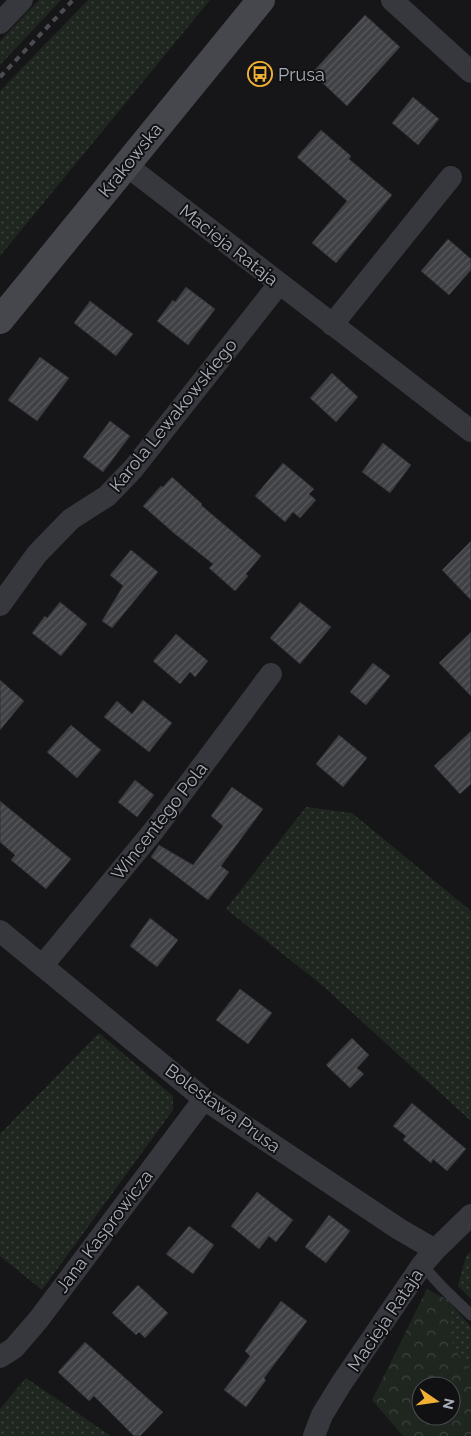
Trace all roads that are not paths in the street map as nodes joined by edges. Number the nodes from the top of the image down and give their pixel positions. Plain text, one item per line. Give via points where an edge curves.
1 (22, 0) edge
2 (261, 0) edge
3 (392, 0) edge
4 (0, 23) edge
5 (471, 72) edge
6 (126, 165) junction
7 (451, 177) dead end
8 (279, 284) junction
9 (0, 320) edge
10 (332, 325) junction
11 (471, 431) edge
12 (0, 605) edge
13 (271, 674) dead end
14 (0, 931) edge
15 (43, 965) junction
16 (204, 1099) junction
17 (471, 1215) edge
18 (428, 1257) junction
19 (471, 1315) edge
20 (0, 1357) edge
21 (314, 1436) edge

1 - 4 street
2 - 6 main road, Krakowska
3 - 5 street
6 - 8 street, Macieja Rataja
6 - 9 main road, Krakowska
7 - 10 street
8 - 10 street, Macieja Rataja
8 - 12 street, Karola Lewakowskiego via 133,469 107,496 71,519 37,554
10 - 11 street, Macieja Rataja
13 - 15 street, Wincentego Pola via 155,829
14 - 15 street, Bolesława Prusa
15 - 16 street, Bolesława Prusa
16 - 18 street, Bolesława Prusa via 399,1229
16 - 20 street, Jana Kasprowicza via 39,1319 14,1348
17 - 18 street, Macieja Rataja
18 - 19 lane via 443,1288
18 - 21 street, Macieja Rataja via 341,1384 322,1415

